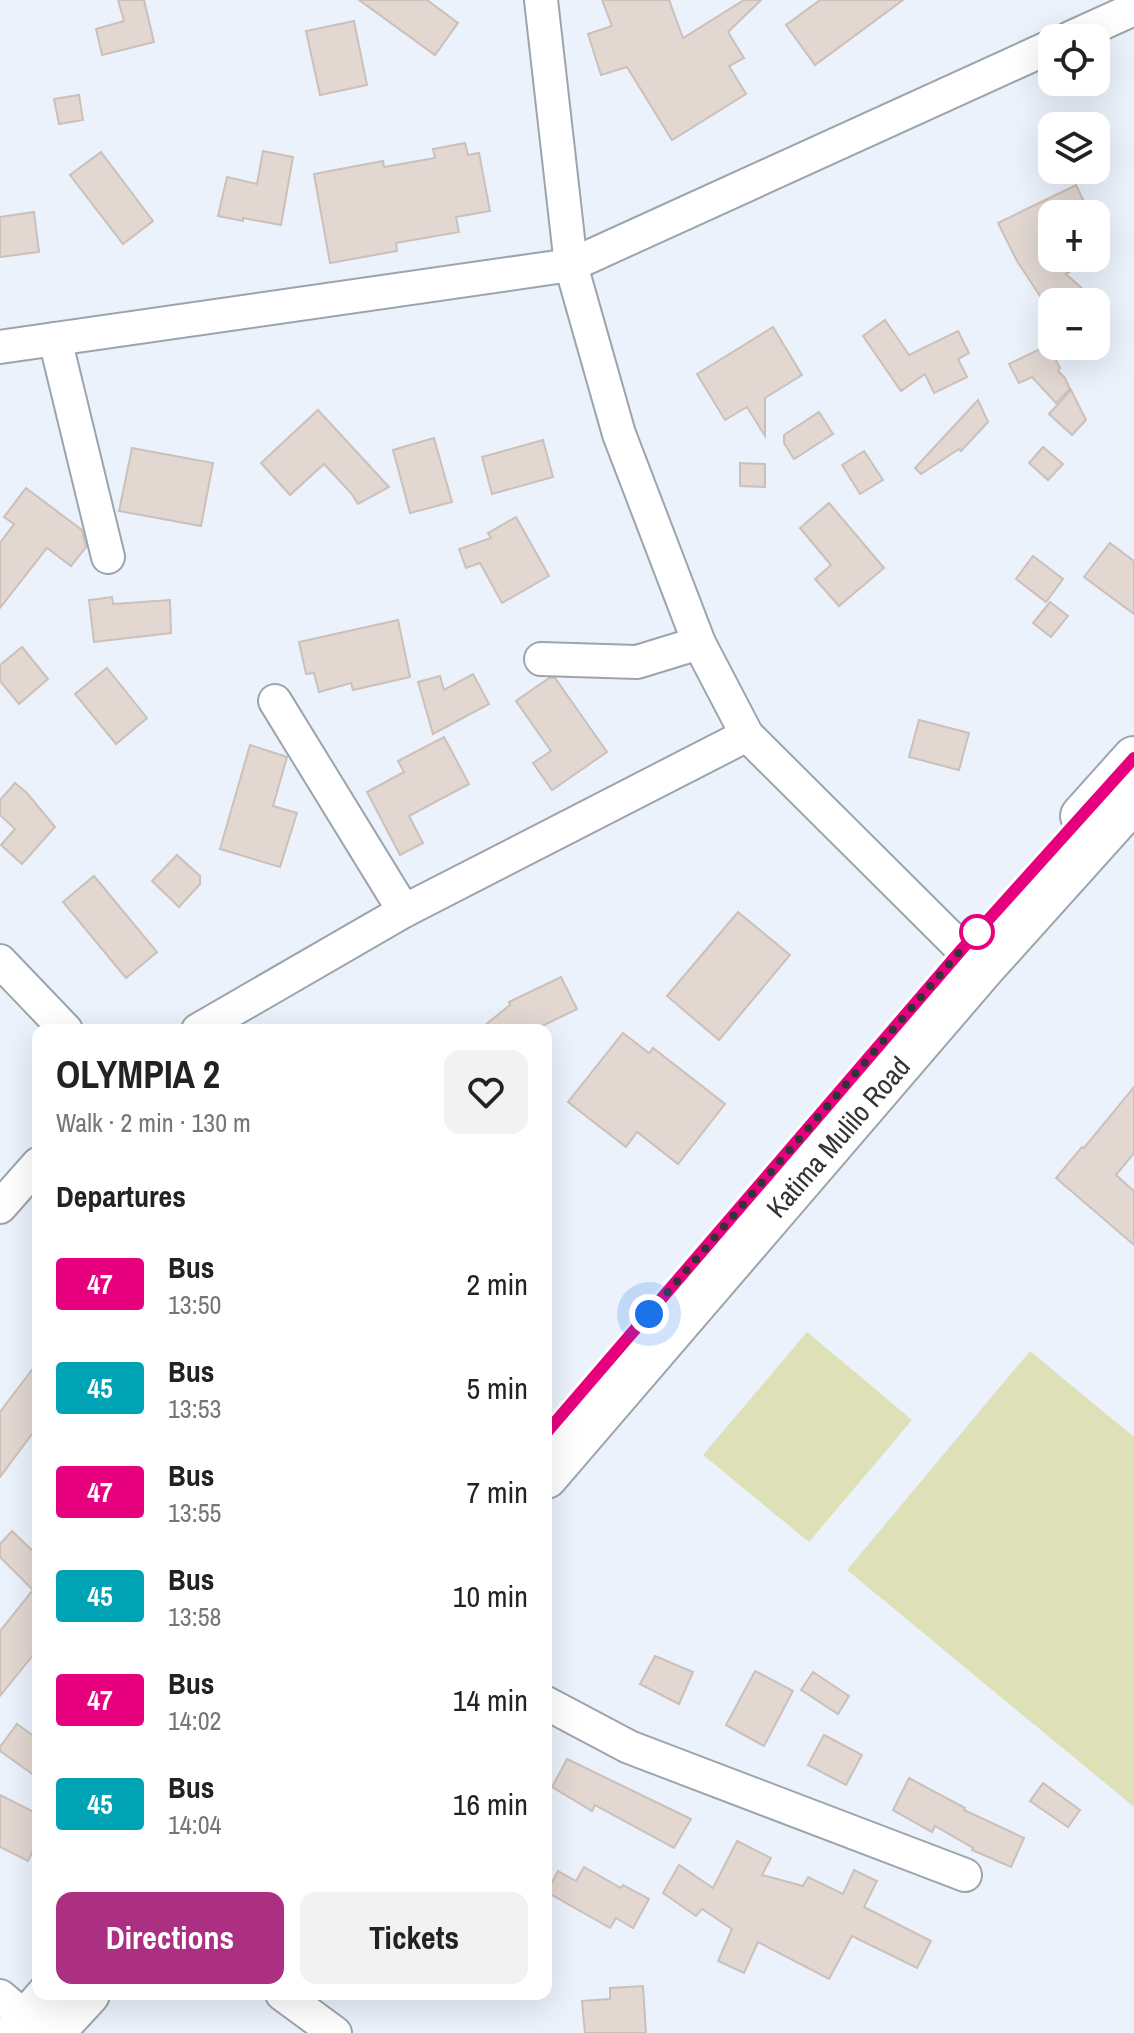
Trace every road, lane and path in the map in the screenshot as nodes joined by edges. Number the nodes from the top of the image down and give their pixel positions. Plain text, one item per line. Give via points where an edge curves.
1 (541, 0) edge
2 (1134, 9) edge
3 (1101, 24) edge
4 (1038, 52) edge
5 (571, 265) junction
6 (55, 339) junction
7 (0, 347) edge
8 (108, 557) dead end
9 (699, 643) junction
10 (541, 659) dead end
11 (275, 701) dead end
12 (747, 735) junction
13 (1130, 780) edge
14 (404, 911) junction
15 (972, 958) junction
16 (0, 961) edge
17 (60, 1024) edge
18 (208, 1024) edge
19 (32, 1171) edge
20 (0, 1207) edge
21 (552, 1426) edge
22 (552, 1470) edge
23 (552, 1706) edge
24 (965, 1875) dead end
25 (74, 2000) edge
26 (290, 2000) edge
27 (31, 2018) edge
28 (335, 2033) edge

1 - 5 street
2 - 3 street
4 - 5 street
5 - 6 street
5 - 9 street via 619,434
6 - 7 street
6 - 8 street
9 - 10 street via 637,662
9 - 12 street
11 - 14 street
12 - 14 street
12 - 15 street
13 - 15 main road, Katima Mulilo Road
14 - 18 street
15 - 21 main road, Katima Mulilo Road
15 - 22 main road, Katima Mulilo Road
16 - 17 street
19 - 20 street
23 - 24 street via 629,1747
25 - 27 main road
26 - 28 street

